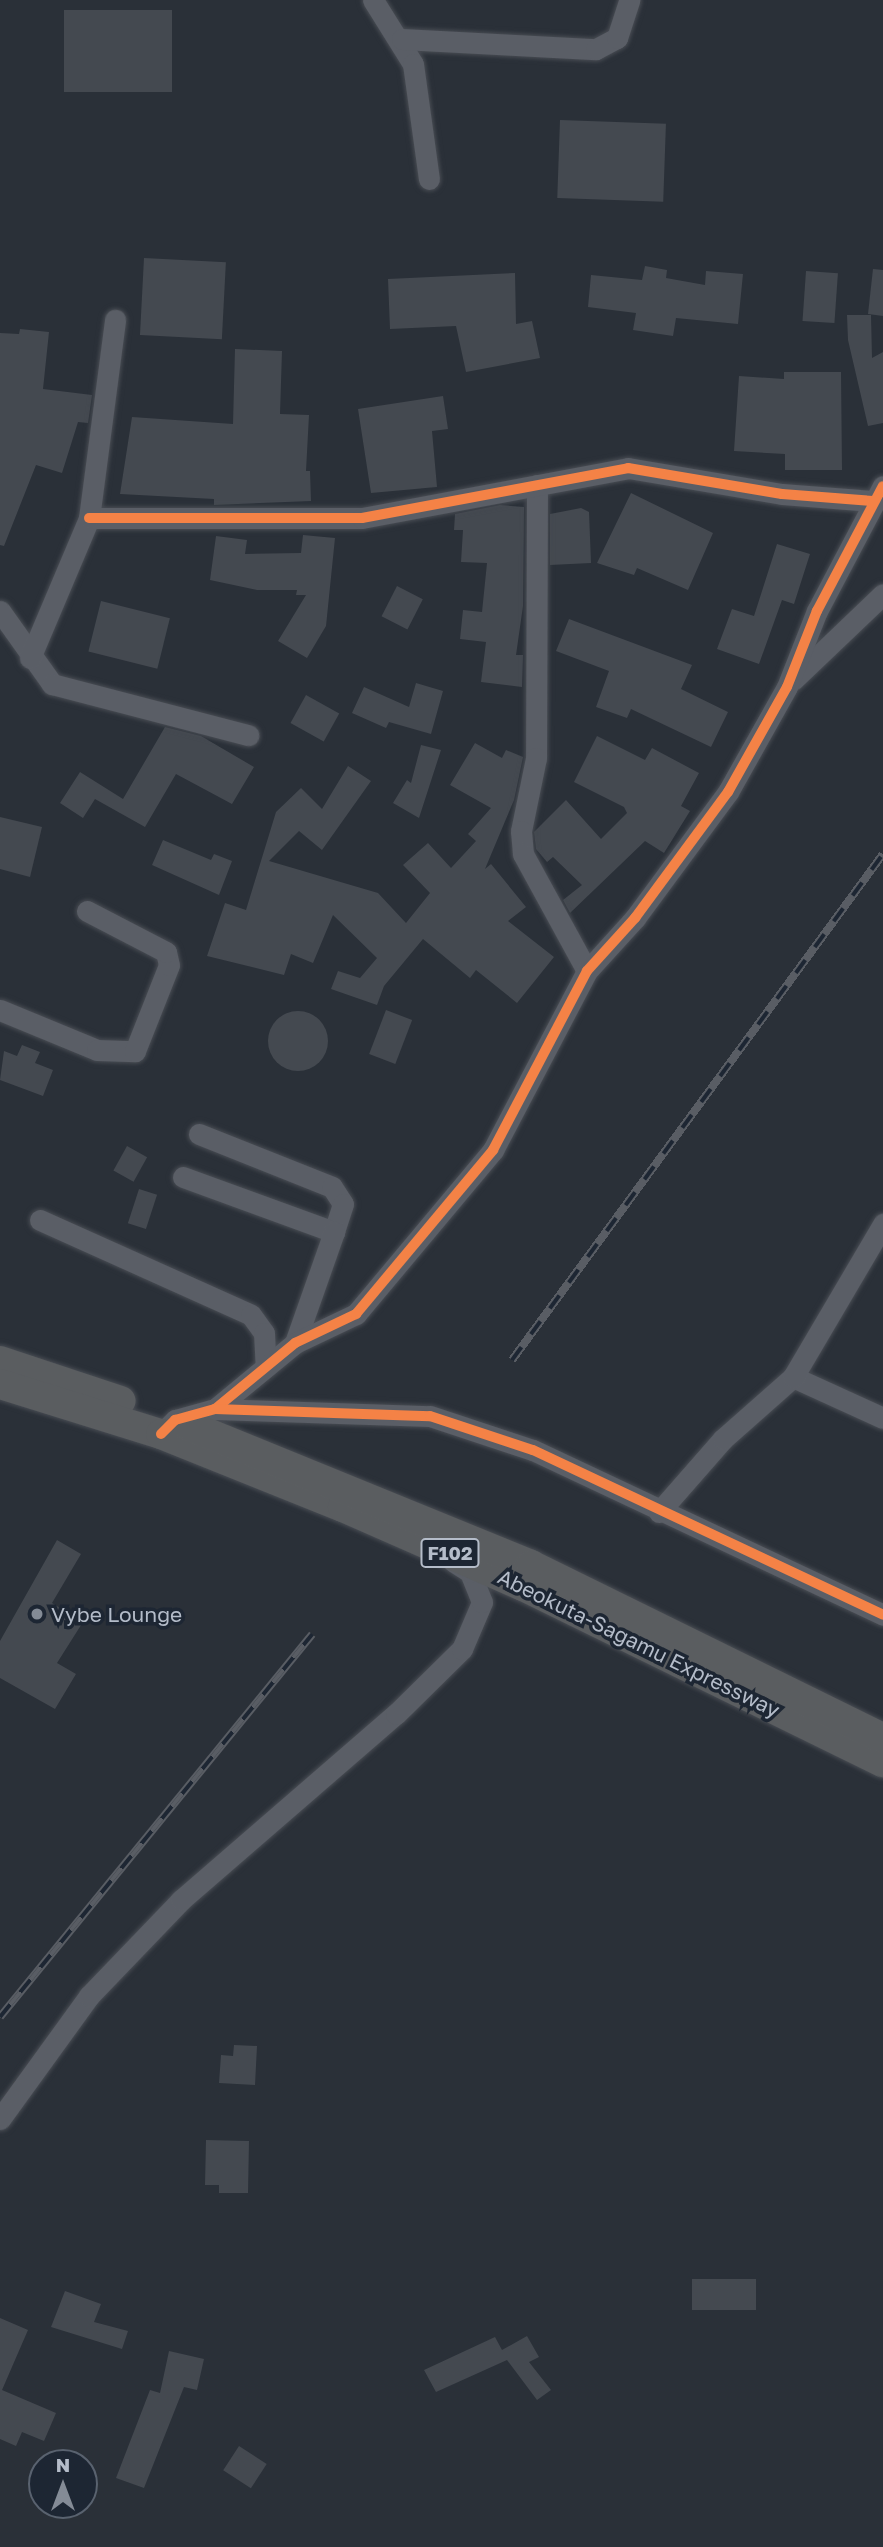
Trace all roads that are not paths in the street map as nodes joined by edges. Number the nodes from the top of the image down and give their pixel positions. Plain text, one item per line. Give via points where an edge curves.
1 (373, 0) edge
2 (629, 0) edge
3 (402, 39) junction
4 (429, 179) dead end
5 (115, 320) dead end
6 (537, 485) junction
7 (878, 494) edge
8 (89, 518) junction
9 (883, 594) edge
10 (0, 611) edge
11 (30, 658) junction
12 (787, 687) junction
13 (248, 735) dead end
14 (87, 911) dead end
15 (587, 971) junction
16 (0, 1010) edge
17 (199, 1134) dead end
18 (183, 1177) dead end
19 (40, 1220) dead end
20 (883, 1224) edge
21 (334, 1232) junction
22 (295, 1343) junction
23 (0, 1361) edge
24 (266, 1367) junction
25 (793, 1377) junction
26 (0, 1384) edge
27 (215, 1409) junction
28 (883, 1418) edge
29 (168, 1427) junction
30 (659, 1512) junction
31 (430, 1545) junction
32 (883, 1615) edge
33 (883, 1738) edge
34 (883, 1762) edge
35 (0, 2119) edge

1 - 3 street
2 - 3 street via 617,38 596,49
3 - 4 street via 413,64
5 - 8 street
6 - 7 street via 628,468 782,494
6 - 8 street via 362,518
6 - 15 street via 536,758 521,831 523,854
7 - 12 street via 817,611
8 - 11 street
9 - 12 street
10 - 11 street
11 - 13 street via 52,684 76,694 141,703
12 - 15 street via 728,792 635,918
14 - 16 street via 166,952 169,965 135,1051 97,1050
15 - 22 street via 493,1150 356,1314
17 - 21 street via 332,1187 343,1204
18 - 21 street
19 - 24 street via 251,1315 264,1334
20 - 25 street
21 - 22 street
22 - 24 street
23 - 29 highway, Abeokuta-Sagamu Expressway / F102
24 - 27 street
25 - 28 street
25 - 30 street via 723,1440
26 - 29 highway, Abeokuta-Sagamu Expressway / F102
27 - 29 street
27 - 30 street via 430,1416 533,1450
29 - 31 highway, Abeokuta-Sagamu Expressway / F102
29 - 33 highway, Abeokuta-Sagamu Expressway / F102 via 531,1565
30 - 32 street
31 - 34 highway, Abeokuta-Sagamu Expressway / F102
31 - 35 street via 470,1572 482,1602 462,1649 396,1714 181,1900 89,1996

